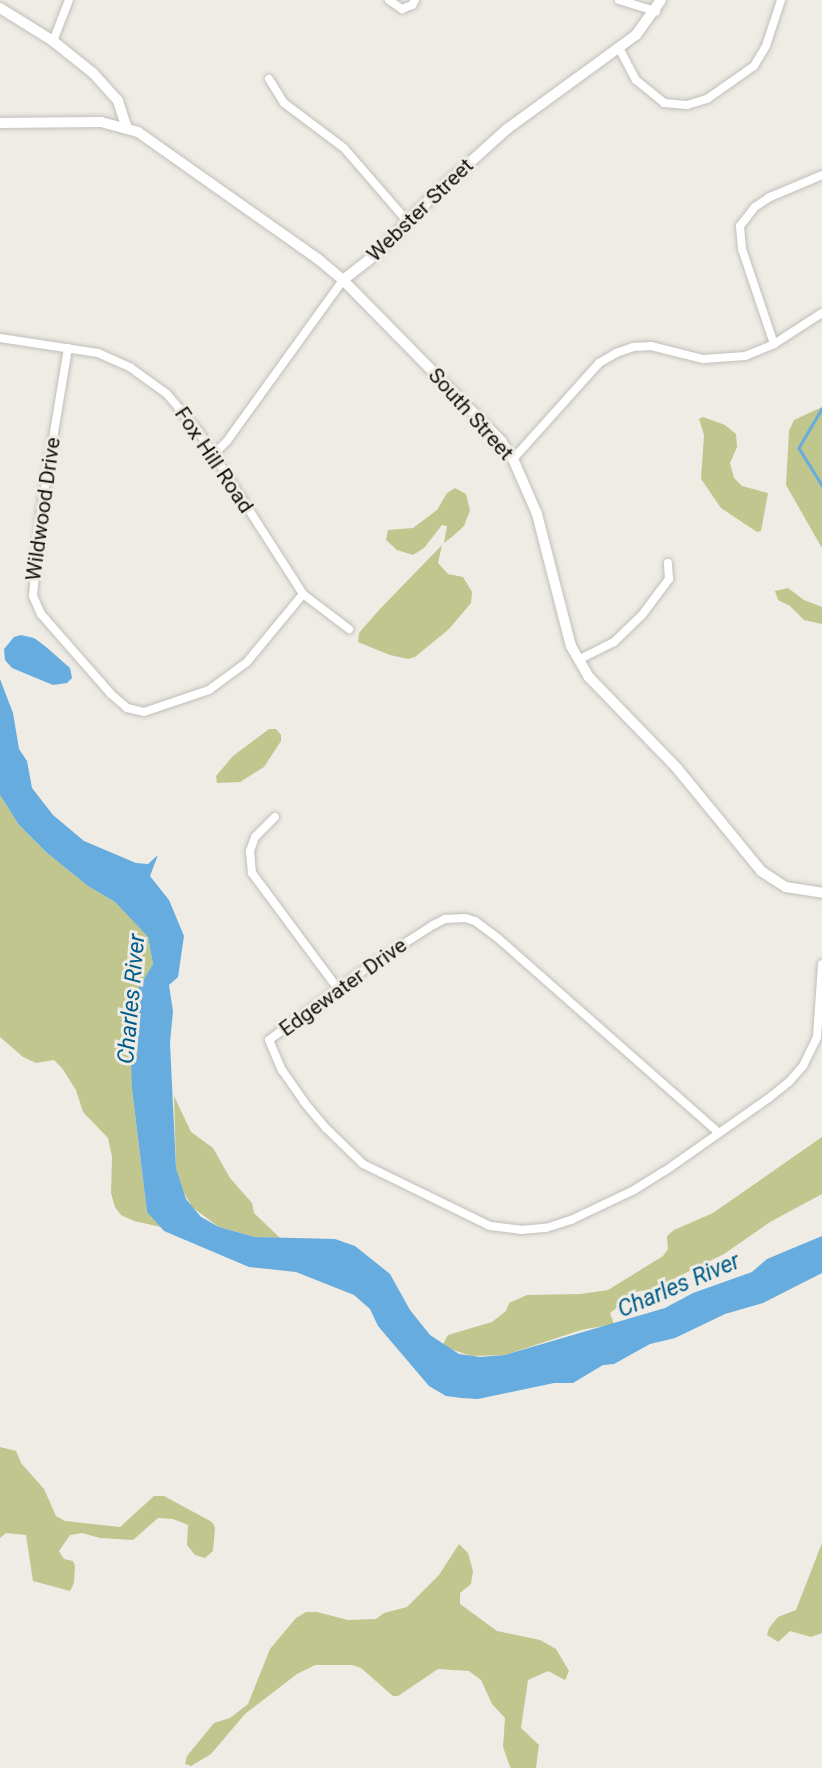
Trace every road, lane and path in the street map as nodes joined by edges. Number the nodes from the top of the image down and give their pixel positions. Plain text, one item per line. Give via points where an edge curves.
1 (69, 0) edge
2 (389, 0) edge
3 (415, 0) edge
4 (619, 0) edge
5 (661, 0) edge
6 (781, 0) edge
7 (0, 8) edge
8 (656, 11) junction
9 (53, 41) junction
10 (620, 50) junction
11 (269, 79) dead end
12 (0, 123) edge
13 (126, 126) junction
14 (822, 175) edge
15 (408, 222) junction
16 (343, 280) junction
17 (822, 313) edge
18 (0, 338) edge
19 (774, 344) junction
20 (68, 348) junction
21 (214, 454) junction
22 (513, 459) junction
23 (668, 563) dead end
24 (303, 594) junction
25 (349, 629) dead end
26 (578, 660) junction
27 (275, 817) dead end
28 (822, 892) edge
29 (822, 964) edge
30 (338, 989) junction
31 (719, 1133) junction

1 - 9 street
2 - 3 street via 402,9
4 - 8 street
5 - 8 street, Webster Street
6 - 10 street via 766,46 754,66 707,99 687,105 664,103 636,80
7 - 9 street
8 - 10 street, Webster Street
9 - 13 street via 102,81 121,107
10 - 15 street, Webster Street via 507,129
11 - 15 street via 284,103 344,148
12 - 13 street, South Street
13 - 16 street, South Street via 159,144
14 - 19 street via 762,202 740,226 742,249
15 - 16 street, Webster Street
16 - 21 street, Webster Street
16 - 22 street, South Street via 501,441
17 - 19 street
18 - 20 street, Fox Hill Road
19 - 22 street via 723,360 651,346 616,353 599,363
20 - 21 street, Fox Hill Road via 99,354 154,383 176,402
20 - 24 street, Wildwood Drive via 41,511 33,596 41,614 111,694 130,709 144,712 209,690 247,662
21 - 24 street, Fox Hill Road
22 - 26 street, South Street via 537,514 565,627
23 - 26 street via 669,579 642,615 614,642
24 - 25 street, Fox Hill Road
26 - 28 street, South Street via 676,767 761,871 786,887
27 - 30 street via 255,837 250,851 252,873
29 - 31 street, Edgewater Drive via 817,1037 803,1066
30 - 31 street, Edgewater Drive via 445,919 475,921
30 - 31 street, Edgewater Drive via 269,1040 282,1070 327,1129 363,1164 491,1226 533,1229 573,1220 634,1190

